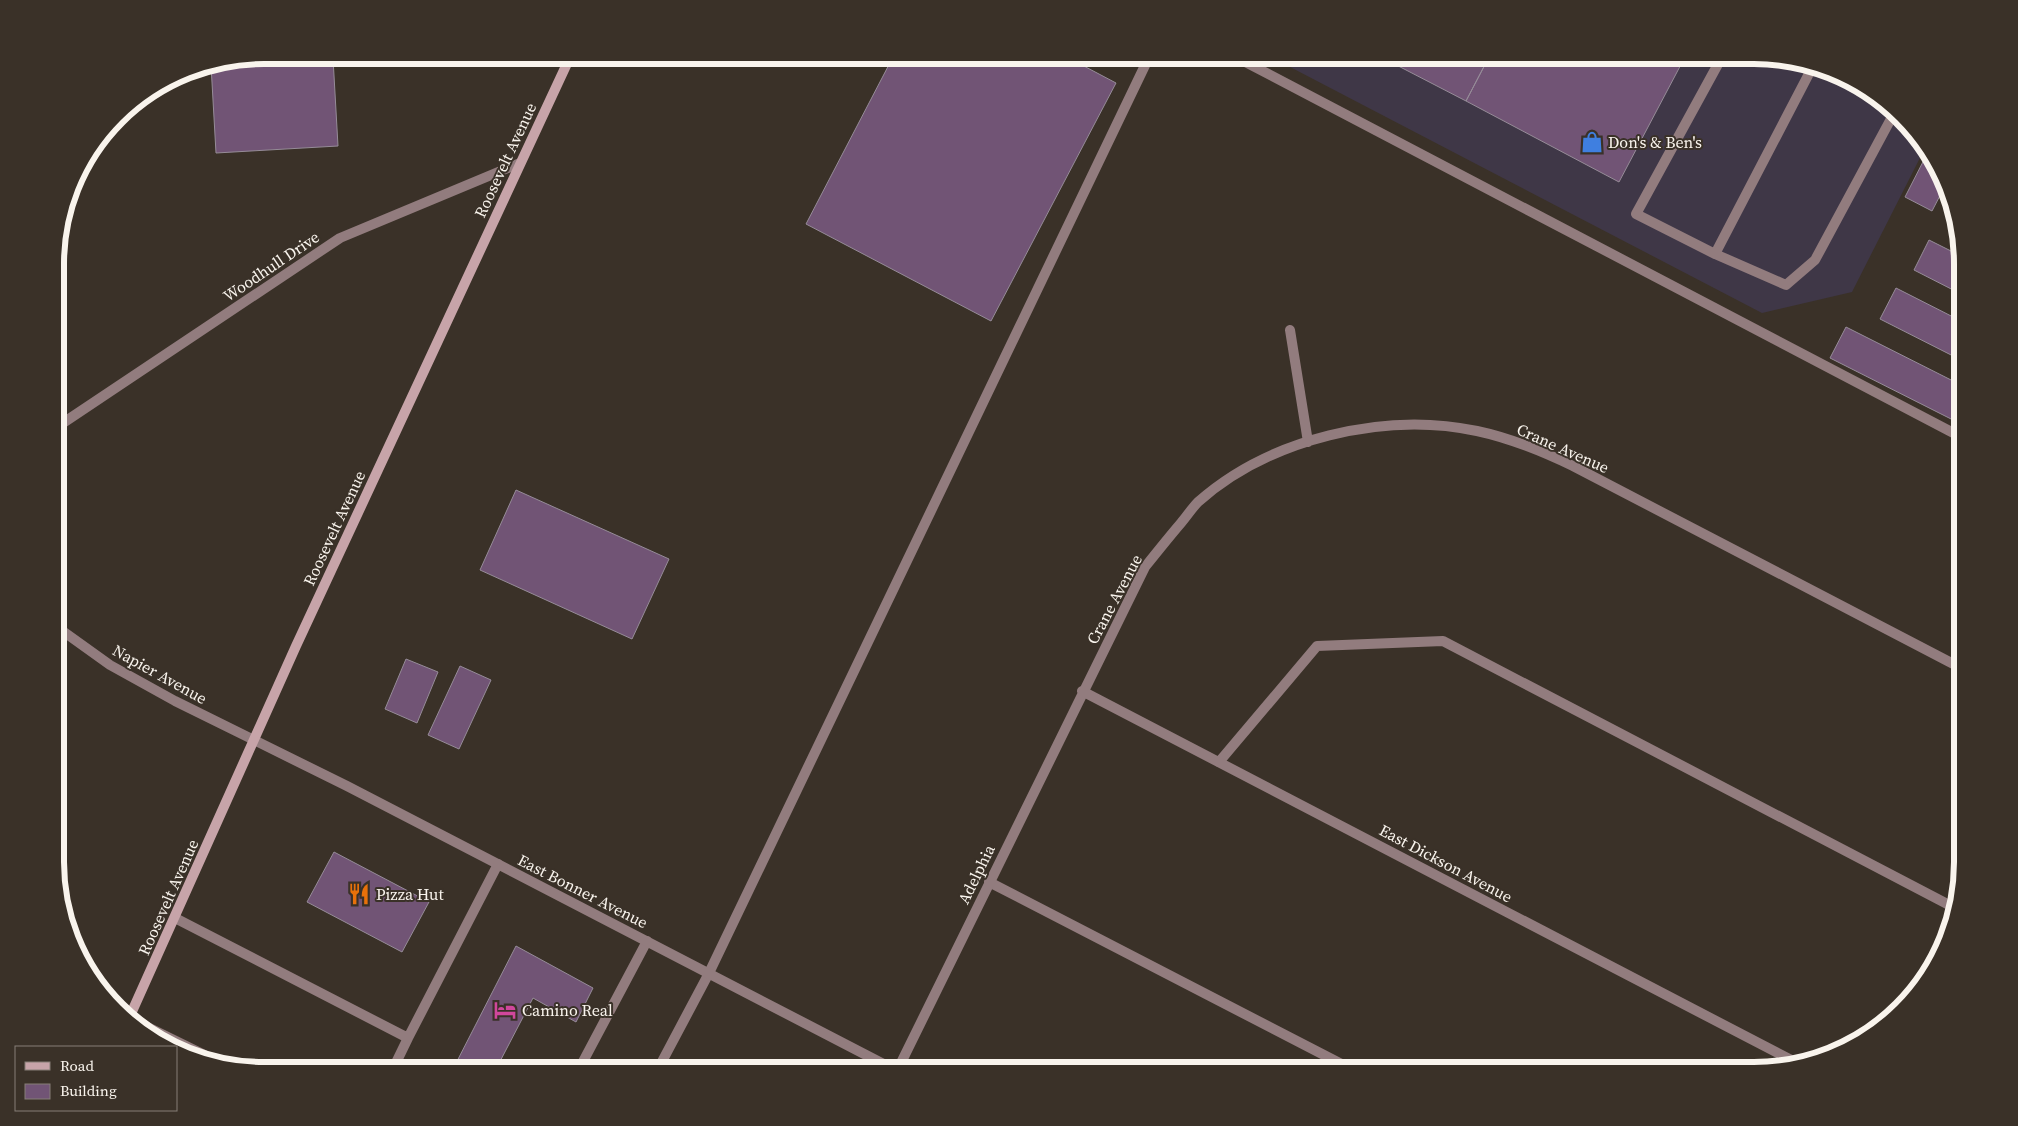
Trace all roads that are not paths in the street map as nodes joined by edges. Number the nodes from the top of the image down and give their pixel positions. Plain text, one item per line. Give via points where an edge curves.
1 (567, 64) edge
2 (1146, 64) edge
3 (1249, 64) edge
4 (1718, 64) edge
5 (1810, 72) edge
6 (1891, 118) edge
7 (520, 162) junction
8 (1715, 254) junction
9 (1290, 330) dead end
10 (64, 422) edge
11 (1954, 434) edge
12 (1308, 442) junction
13 (64, 631) edge
14 (1954, 665) edge
15 (1082, 691) junction
16 (255, 740) junction
17 (1219, 762) junction
18 (498, 864) junction
19 (989, 882) junction
20 (1949, 905) edge
21 (175, 918) junction
22 (648, 941) junction
23 (709, 974) junction
24 (132, 1013) edge
25 (165, 1036) edge
26 (408, 1038) junction
27 (195, 1050) edge
28 (1789, 1059) edge
29 (396, 1062) edge
30 (583, 1062) edge
31 (662, 1062) edge
32 (880, 1062) edge
33 (901, 1062) edge
34 (1337, 1062) edge

1 - 7 main road, Roosevelt Avenue
2 - 23 street
3 - 11 street
4 - 8 street via 1636,214
5 - 8 street
6 - 8 street via 1815,260 1786,285
7 - 10 street, Woodhull Drive via 340,238
7 - 16 main road, Roosevelt Avenue
9 - 12 street
12 - 14 street, Crane Avenue via 1337,433 1406,424 1476,431 1542,451
12 - 15 street, Crane Avenue via 1241,472 1198,503 1145,567
13 - 16 street, Napier Avenue via 110,665
15 - 17 street, East Dickson Avenue
15 - 19 street, Adelphia
16 - 18 street, East Bonner Avenue
16 - 21 main road, Roosevelt Avenue
17 - 20 street via 1317,646 1443,640
17 - 28 street, East Dickson Avenue
18 - 22 street, East Bonner Avenue
18 - 26 street
19 - 33 street, Adelphia
19 - 34 street
21 - 24 main road, Roosevelt Avenue
21 - 26 street
22 - 23 street, East Bonner Avenue
22 - 30 street
23 - 31 street
23 - 32 street, East Bonner Avenue
25 - 27 street
26 - 29 street

